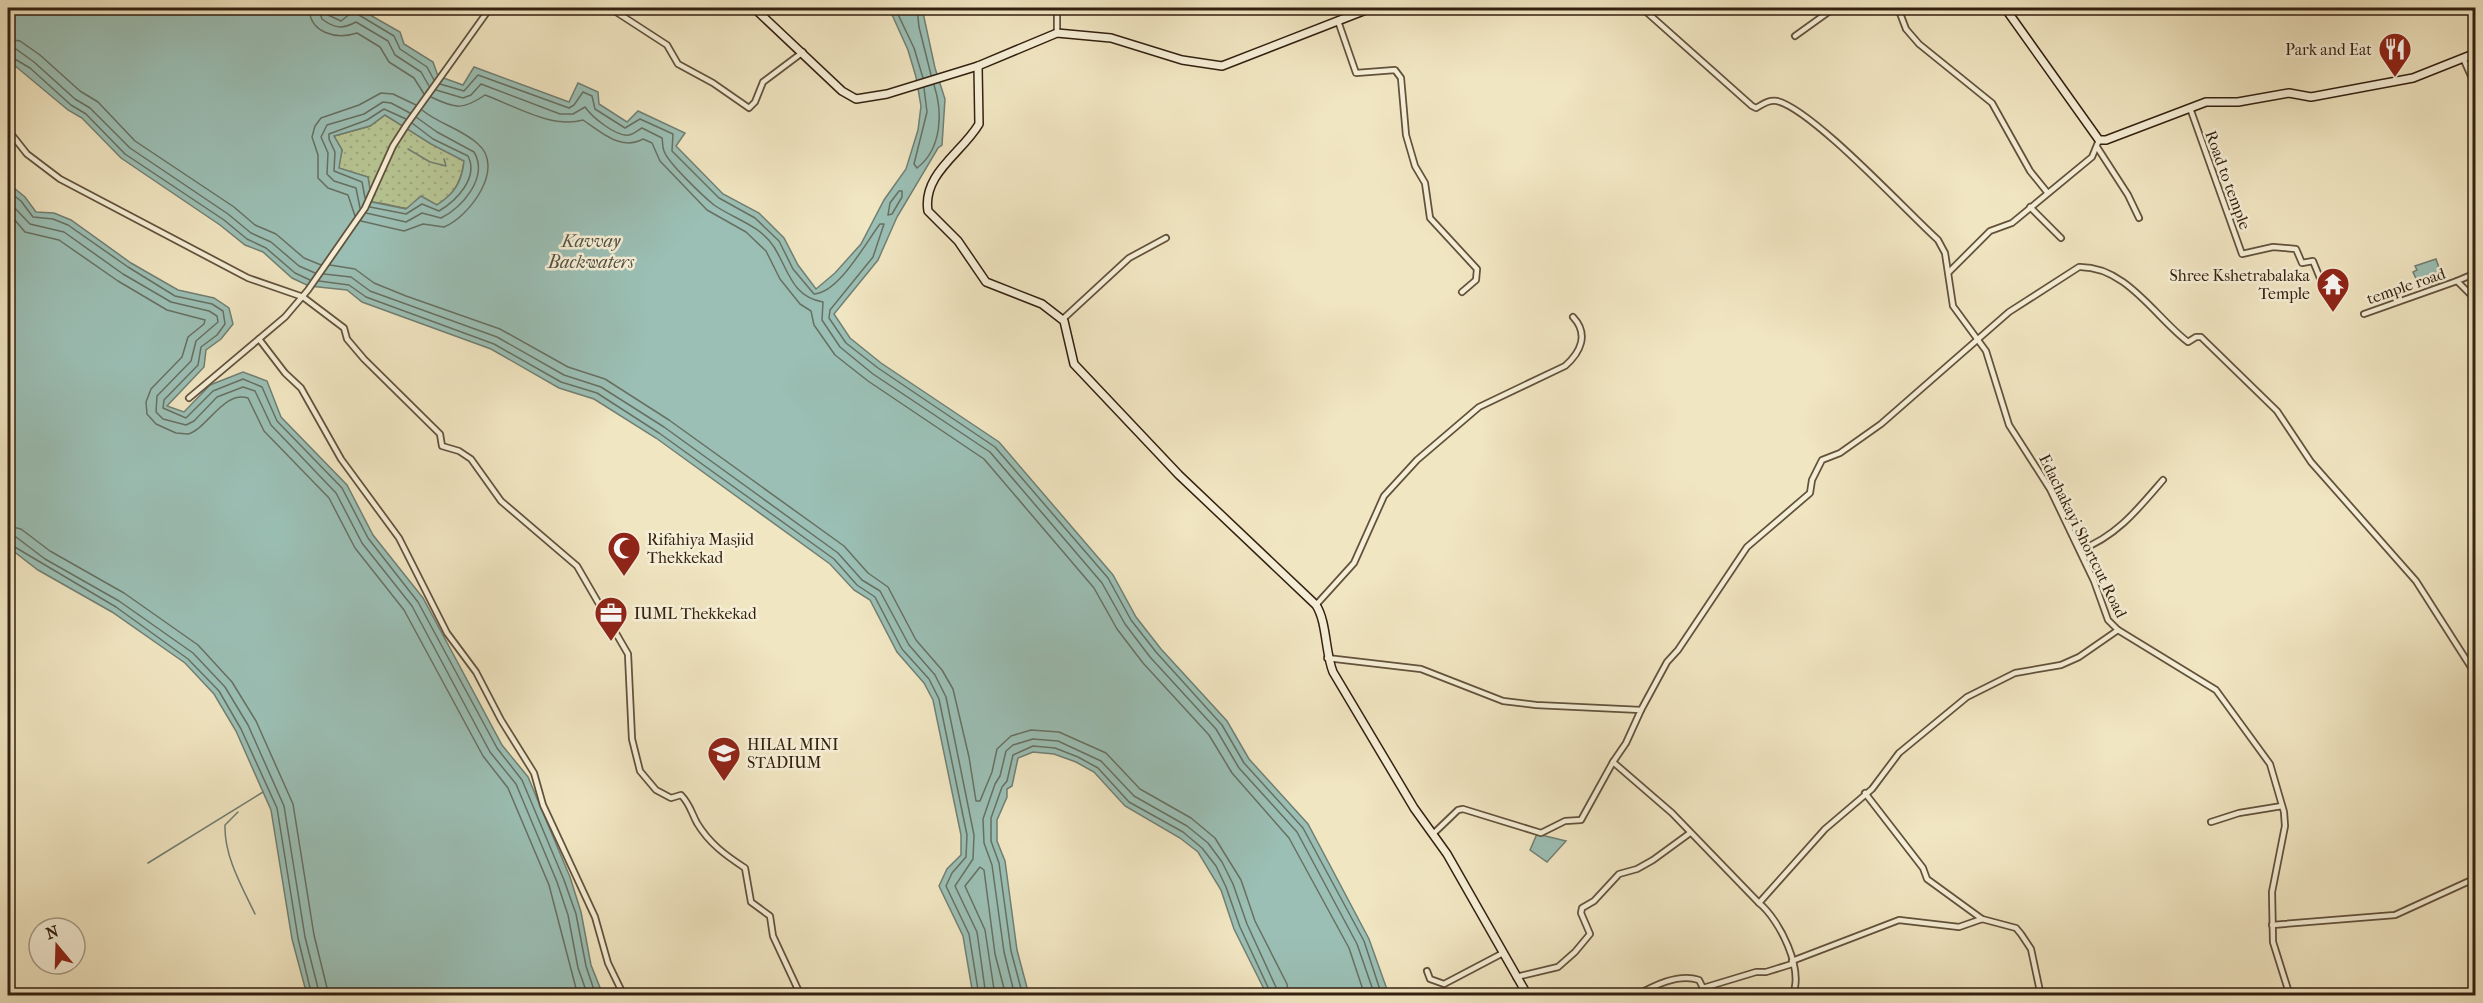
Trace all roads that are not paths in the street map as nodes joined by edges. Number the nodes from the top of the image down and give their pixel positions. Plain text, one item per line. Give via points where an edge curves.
1 (490, 8) edge
2 (610, 8) edge
3 (754, 8) edge
4 (1061, 8) edge
5 (1371, 8) edge
6 (1642, 8) edge
7 (1834, 8) edge
8 (1898, 8) edge
9 (2005, 8) edge
10 (1338, 21) junction
11 (1057, 33) junction
12 (1795, 36) dead end
13 (802, 52) junction
14 (2475, 53) edge
15 (2463, 58) junction
16 (978, 66) junction
17 (2475, 87) edge
18 (2190, 108) junction
19 (8, 130) edge
20 (2098, 143) junction
21 (2047, 192) junction
22 (2030, 207) junction
23 (2139, 218) dead end
24 (1166, 238) dead end
25 (2061, 238) dead end
26 (1949, 272) junction
27 (2475, 273) edge
28 (2457, 281) junction
29 (1462, 292) dead end
30 (2326, 293) dead end
31 (303, 297) junction
32 (2475, 300) edge
33 (2364, 314) dead end
34 (1573, 317) dead end
35 (1063, 319) junction
36 (1977, 338) junction
37 (259, 339) junction
38 (189, 398) dead end
39 (2163, 480) dead end
40 (2080, 550) junction
41 (1316, 605) junction
42 (2118, 630) junction
43 (1328, 658) junction
44 (2475, 675) edge
45 (1641, 710) junction
46 (1613, 762) junction
47 (1865, 793) junction
48 (2282, 806) junction
49 (2211, 822) dead end
50 (1690, 833) junction
51 (1433, 834) junction
52 (2475, 878) edge
53 (1759, 903) junction
54 (1982, 919) junction
55 (2272, 925) junction
56 (1503, 953) junction
57 (1792, 963) junction
58 (1427, 971) dead end
59 (1516, 977) junction
60 (1703, 988) junction
61 (1794, 994) edge
62 (624, 996) edge
63 (801, 996) edge
64 (1528, 996) edge
65 (1635, 996) edge
66 (1700, 996) edge
67 (2041, 996) edge
68 (2290, 996) edge

1 - 31 street via 393,147 365,208
2 - 13 street via 667,45 678,64 749,108 763,82
3 - 13 main road
4 - 11 street via 1057,12
5 - 10 main road
6 - 26 street, Edachakayi Shortcut Road via 1752,106 1756,108 1768,101 1785,104 1829,136 1938,240
7 - 12 street
8 - 21 street via 1906,29 1919,44 1992,103 2030,171
9 - 20 main road
10 - 11 main road via 1222,66 1182,60 1111,38
10 - 29 street via 1356,73 1395,70 1399,74 1406,135 1415,166 1425,183 1430,218 1477,269 1476,280
11 - 16 main road
13 - 16 main road via 849,97 863,99
14 - 15 main road
15 - 17 street
15 - 18 main road via 2413,78 2310,98 2289,93 2238,102 2206,102
16 - 35 main road via 979,124 929,187 928,211 958,241 986,282 1042,304
18 - 20 main road
18 - 30 street, Road to temple via 2242,254 2273,247 2296,249 2302,263 2313,261
19 - 31 street via 27,153 60,179 248,278
20 - 21 street via 2092,157
20 - 23 street
21 - 22 street
22 - 25 street
22 - 26 street via 2006,227 1990,231
24 - 35 street via 1129,258
26 - 36 street, Edachakayi Shortcut Road via 1953,306
27 - 28 street, temple road
28 - 32 street
28 - 33 street, temple road
31 - 37 street
31 - 63 street via 344,328 347,339 364,359 440,434 442,446 471,459 501,501 577,566 628,654 632,739 640,771 656,790 671,798 681,795 711,844 745,868 751,902 770,916 773,936
34 - 41 street via 1581,326 1582,338 1576,357 1479,407 1417,460 1384,496 1354,563
35 - 41 main road via 1074,364 1179,475
36 - 40 street, Edachakayi Shortcut Road via 1994,372 2009,425 2050,489
36 - 44 street via 2009,312 2079,267 2125,283 2186,341 2201,337 2277,411 2311,462 2416,581
36 - 45 street via 1881,424 1840,453 1822,460 1810,493 1747,548 1666,662
37 - 38 street
37 - 62 street via 301,388 341,459 399,538 447,633 476,672 534,773 543,805 595,917 608,963
39 - 40 street via 2110,536
40 - 42 street, Edachakayi Shortcut Road via 2108,620
41 - 43 main road
42 - 47 street via 2061,665 2014,673 1967,697 1899,753
42 - 48 street, Edachakayi Shortcut Road via 2216,690 2270,764
43 - 45 street via 1421,669 1503,701
43 - 51 main road
45 - 46 street
46 - 50 street
46 - 51 street via 1581,820 1565,821 1541,833 1463,809
47 - 53 street via 1825,829
47 - 54 street via 1923,868 1927,879
48 - 49 street
48 - 55 street, Edachakayi Shortcut Road via 2285,826 2272,892
50 - 53 street
50 - 59 street via 1641,867 1619,874 1582,908 1590,934 1561,965
51 - 56 main road
52 - 55 street via 2395,915
53 - 57 street via 1778,923
54 - 57 street via 1959,927 1899,920
54 - 67 street via 2016,928 2021,934 2031,949
55 - 68 street, Edachakayi Shortcut Road via 2272,942
56 - 58 street via 1444,984 1430,979
56 - 59 main road
57 - 60 street
57 - 61 street
59 - 64 main road
60 - 65 street via 1699,980 1680,978
60 - 66 street

